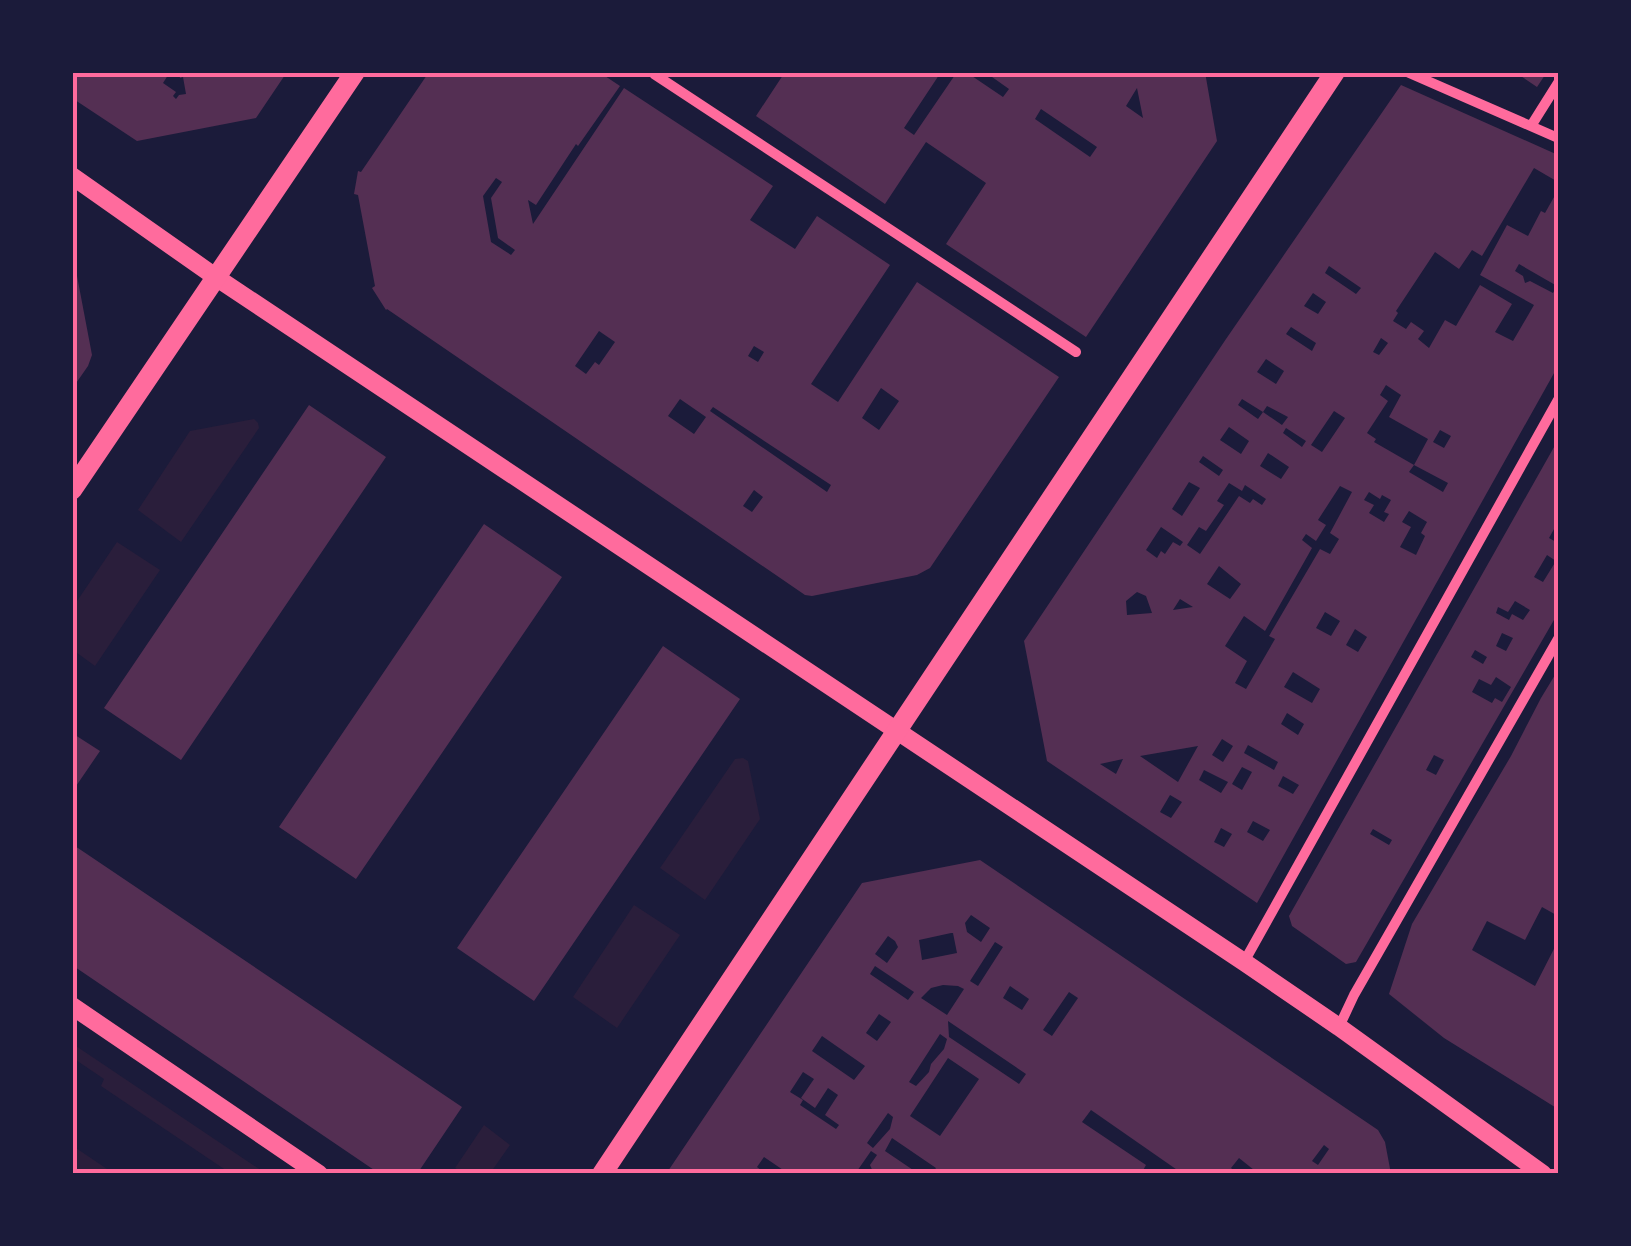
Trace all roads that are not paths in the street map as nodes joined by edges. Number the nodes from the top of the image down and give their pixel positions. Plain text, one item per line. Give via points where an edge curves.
1 (355, 72) edge
2 (1335, 72) edge
3 (1407, 72) edge
4 (654, 74) edge
5 (1558, 83) edge
6 (1531, 126) junction
7 (1558, 138) edge
8 (72, 176) edge
9 (217, 278) junction
10 (1076, 352) dead end
11 (1558, 400) edge
12 (72, 490) edge
13 (1558, 639) edge
14 (897, 731) junction
15 (1244, 962) junction
16 (72, 1006) edge
17 (1339, 1027) junction
18 (1532, 1171) edge
19 (319, 1174) edge
20 (602, 1174) edge

1 - 9 main road
2 - 14 main road
3 - 6 street
4 - 10 street
5 - 6 street
6 - 7 street
8 - 9 street
9 - 12 main road
9 - 14 street
11 - 15 street
13 - 17 street
14 - 15 street
14 - 20 main road
15 - 17 street
16 - 19 street
17 - 18 street

